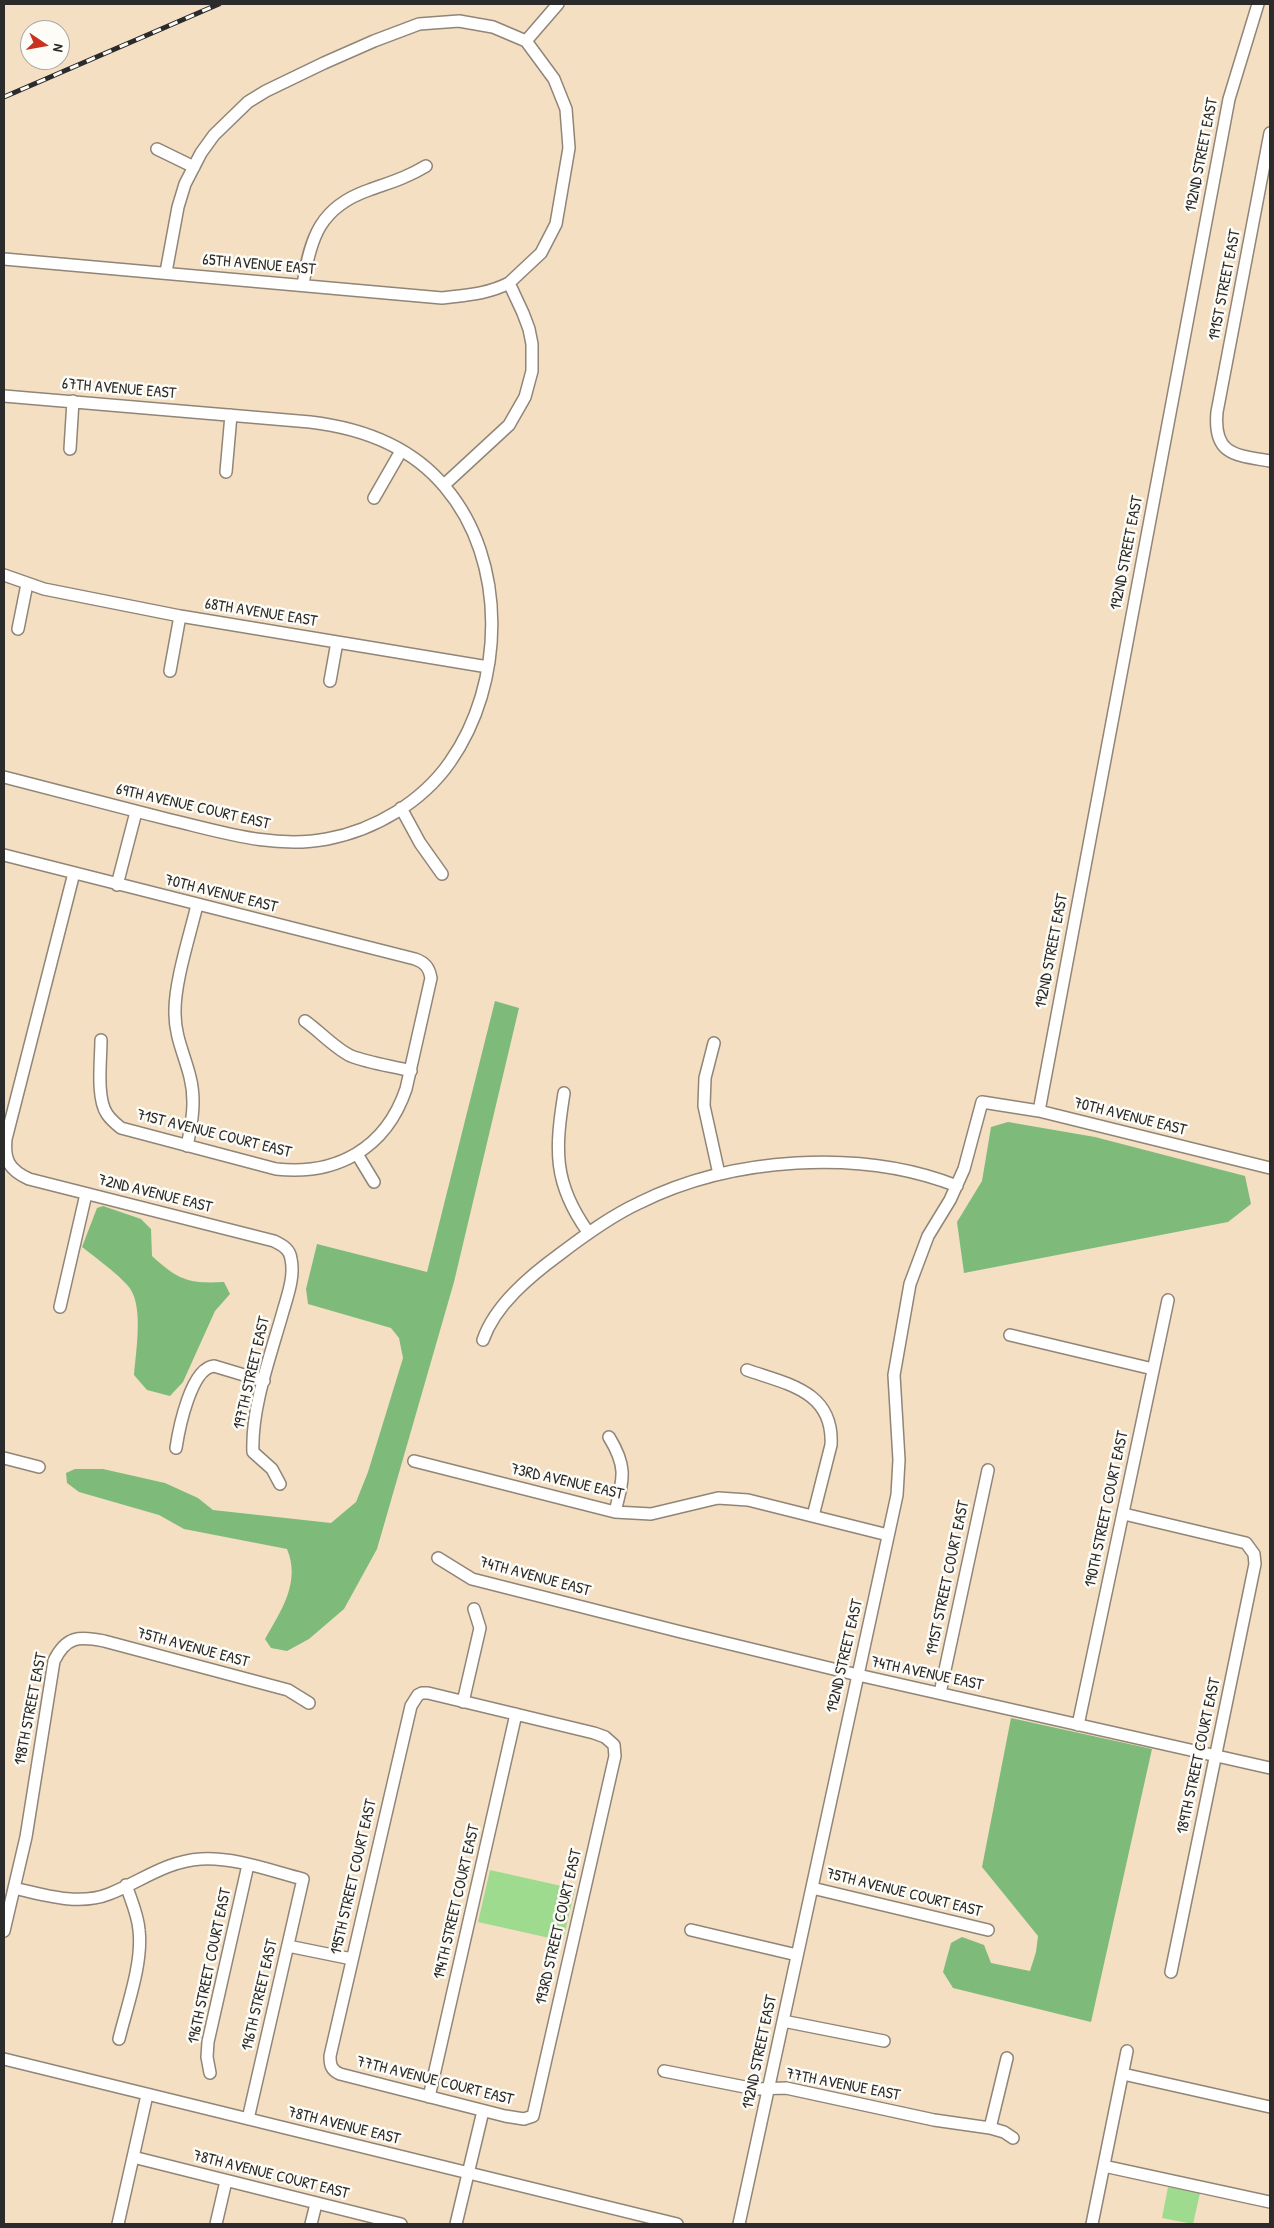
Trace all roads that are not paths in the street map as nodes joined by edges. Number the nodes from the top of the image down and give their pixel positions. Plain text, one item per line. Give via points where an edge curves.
1 (558, 4) edge
2 (1258, 4) edge
3 (526, 41) junction
4 (1270, 134) edge
5 (157, 149) dead end
6 (426, 166) dead end
7 (194, 167) junction
8 (4, 259) edge
9 (166, 272) junction
10 (509, 283) junction
11 (303, 285) junction
12 (4, 396) edge
13 (73, 401) junction
14 (231, 415) junction
15 (70, 450) dead end
16 (401, 450) junction
17 (1270, 461) edge
18 (226, 472) dead end
19 (444, 485) junction
20 (374, 498) dead end
21 (4, 575) edge
22 (27, 584) junction
23 (180, 616) junction
24 (18, 629) dead end
25 (337, 642) junction
26 (488, 667) junction
27 (170, 671) dead end
28 (330, 681) dead end
29 (4, 777) edge
30 (401, 808) junction
31 (136, 812) junction
32 (4, 855) edge
33 (74, 873) junction
34 (442, 874) dead end
35 (117, 884) junction
36 (197, 905) junction
37 (305, 1021) dead end
38 (101, 1040) dead end
39 (714, 1043) dead end
40 (411, 1071) junction
41 (564, 1093) dead end
42 (982, 1102) joint
43 (1038, 1111) junction
44 (187, 1146) junction
45 (357, 1154) junction
46 (1270, 1168) edge
47 (719, 1174) junction
48 (374, 1182) dead end
49 (957, 1186) junction
50 (86, 1194) junction
51 (588, 1232) junction
52 (292, 1261) joint
53 (1168, 1300) dead end
54 (60, 1308) dead end
55 (1010, 1335) dead end
56 (483, 1340) dead end
57 (1153, 1369) junction
58 (747, 1370) dead end
59 (264, 1381) junction
60 (609, 1437) dead end
61 (176, 1448) dead end
62 (4, 1458) edge
63 (414, 1462) dead end
64 (39, 1467) dead end
65 (988, 1470) dead end
66 (280, 1484) dead end
67 (615, 1512) junction
68 (1124, 1514) junction
69 (813, 1516) junction
70 (888, 1535) junction
71 (438, 1558) dead end
72 (474, 1609) dead end
73 (66, 1643) joint
74 (858, 1675) junction
75 (940, 1692) junction
76 (464, 1702) junction
77 (308, 1703) dead end
78 (516, 1714) junction
79 (1078, 1725) junction
80 (1216, 1755) junction
81 (1270, 1768) edge
82 (248, 1865) junction
83 (126, 1885) junction
84 (14, 1888) junction
85 (812, 1888) junction
86 (691, 1930) dead end
87 (988, 1930) dead end
88 (4, 1931) edge
89 (288, 1946) junction
90 (797, 1955) junction
91 (352, 1959) junction
92 (1171, 1972) dead end
93 (783, 2021) junction
94 (119, 2039) dead end
95 (884, 2041) dead end
96 (1127, 2051) dead end
97 (1007, 2058) dead end
98 (4, 2059) edge
99 (332, 2068) joint
100 (664, 2071) dead end
101 (210, 2073) dead end
102 (1123, 2074) junction
103 (768, 2090) junction
104 (148, 2095) junction
105 (429, 2097) junction
106 (1270, 2107) edge
107 (483, 2111) junction
108 (533, 2116) joint
109 (248, 2119) junction
110 (990, 2128) junction
111 (1013, 2138) dead end
112 (133, 2158) junction
113 (1104, 2166) junction
114 (468, 2173) junction
115 (226, 2180) junction
116 (1270, 2202) edge
117 (316, 2204) junction
118 (118, 2224) edge
119 (216, 2224) edge
120 (311, 2224) edge
121 (401, 2224) edge
122 (456, 2224) edge
123 (678, 2224) edge
124 (739, 2224) edge
125 (1092, 2224) edge

1 - 3 street
2 - 43 street, 192ND STREET EAST via 1227,108
3 - 7 street via 469,22 419,24 324,62 260,94 214,135
3 - 10 street via 554,79 566,109 569,148 554,230 537,258
4 - 17 street, 191ST STREET EAST via 1215,430 1219,442 1235,454
5 - 7 street
6 - 11 street via 406,178 348,199 329,214 312,240
7 - 9 street via 178,207
8 - 9 street, 65TH AVENUE EAST
9 - 11 street, 65TH AVENUE EAST
10 - 11 street, 65TH AVENUE EAST via 483,294 442,298
10 - 19 street via 526,321 532,344 532,371 525,397 509,425
12 - 13 street, 67TH AVENUE EAST
13 - 14 street, 67TH AVENUE EAST
13 - 15 street
14 - 16 street, 67TH AVENUE EAST via 337,425 366,433
14 - 18 street
16 - 19 street, 67TH AVENUE EAST
16 - 20 street
19 - 26 street via 470,524 487,570 492,626
21 - 22 street, 68TH AVENUE EAST
22 - 23 street, 68TH AVENUE EAST
22 - 24 street
23 - 25 street, 68TH AVENUE EAST
23 - 27 street, 68TH AVENUE EAST
25 - 26 street, 68TH AVENUE EAST
25 - 28 street, 68TH AVENUE EAST
26 - 30 street via 466,736 450,763 429,787
29 - 31 street, 69TH AVENUE COURT EAST
30 - 31 street, 69TH AVENUE COURT EAST via 356,832 325,840 298,842 243,838
30 - 34 street
31 - 35 street
32 - 33 street, 70TH AVENUE EAST
33 - 35 street, 70TH AVENUE EAST
33 - 50 street, 72ND AVENUE EAST via 5,1151 12,1170 28,1179
35 - 36 street, 70TH AVENUE EAST
36 - 40 street, 70TH AVENUE EAST via 422,962 429,968 431,978
36 - 44 street via 174,1012 178,1041 193,1091
37 - 40 street via 351,1056
38 - 44 street, 71ST AVENUE COURT EAST via 101,1092 106,1112 121,1128
39 - 47 street via 705,1078 704,1106
40 - 45 street via 400,1106 381,1134
41 - 51 street via 558,1159 565,1190
42 - 43 street, 70TH AVENUE EAST
42 - 49 street, 192ND STREET EAST
43 - 46 street, 70TH AVENUE EAST
44 - 45 street, 71ST AVENUE COURT EAST via 293,1171 328,1167
45 - 48 street
47 - 49 street via 777,1164 830,1162 890,1168
47 - 51 street via 672,1188
49 - 70 street, 192ND STREET EAST via 928,1236 918,1261 896,1354 893,1389 900,1460
50 - 52 street, 72ND AVENUE EAST via 274,1241 287,1249
50 - 54 street
51 - 56 street via 541,1268 512,1296 489,1324
52 - 59 street, 197TH STREET EAST via 291,1281
53 - 57 street, 190TH STREET COURT EAST
55 - 57 street
57 - 68 street, 190TH STREET COURT EAST
58 - 69 street via 811,1394 826,1414 830,1445
59 - 61 street via 214,1366 207,1367 192,1389
59 - 66 street, 197TH STREET EAST via 253,1428 253,1452 272,1469
60 - 67 street via 622,1464 623,1479
62 - 64 street
63 - 67 street, 73RD AVENUE EAST
65 - 75 street, 191ST STREET COURT EAST
67 - 69 street, 73RD AVENUE EAST via 651,1514 702,1501 733,1498
68 - 79 street, 190TH STREET COURT EAST
68 - 80 street, 189TH STREET COURT EAST via 1235,1540 1250,1547 1254,1554 1254,1576
69 - 70 street, 73RD AVENUE EAST
70 - 74 street, 192ND STREET EAST
71 - 74 street, 74TH AVENUE EAST via 472,1579
72 - 76 street via 480,1628
73 - 77 street, 75TH AVENUE EAST via 86,1637 104,1641 288,1690
73 - 84 street, 198TH STREET EAST via 54,1661 26,1837
74 - 75 street, 74TH AVENUE EAST
74 - 85 street, 192ND STREET EAST
75 - 79 street, 74TH AVENUE EAST
76 - 78 street
76 - 91 street, 195TH STREET COURT EAST via 428,1693 418,1695 411,1706
78 - 105 street, 194TH STREET COURT EAST
78 - 108 street, 193RD STREET COURT EAST via 605,1737 614,1745 615,1756
79 - 80 street, 74TH AVENUE EAST
80 - 81 street, 74TH AVENUE EAST
80 - 92 street, 189TH STREET COURT EAST
82 - 83 street via 202,1859 177,1863
82 - 89 street, 196TH STREET EAST via 303,1879
82 - 101 street, 196TH STREET COURT EAST via 208,2042
83 - 84 street via 108,1895 90,1899 55,1898
83 - 94 street via 139,1930 139,1951
84 - 88 street, 198TH STREET EAST
85 - 87 street, 75TH AVENUE COURT EAST
85 - 90 street, 192ND STREET EAST
86 - 90 street
89 - 91 street
89 - 109 street, 196TH STREET EAST
90 - 93 street, 192ND STREET EAST
91 - 99 street, 195TH STREET COURT EAST via 330,2056
93 - 95 street
93 - 103 street, 192ND STREET EAST
96 - 102 street
97 - 110 street
98 - 104 street, 78TH AVENUE EAST
99 - 105 street, 77TH AVENUE COURT EAST via 340,2074
100 - 103 street, 77TH AVENUE EAST
102 - 106 street
102 - 113 street
103 - 110 street, 77TH AVENUE EAST via 786,2088 934,2120
103 - 124 street, 192ND STREET EAST
104 - 109 street, 78TH AVENUE EAST
104 - 112 street
105 - 107 street, 77TH AVENUE COURT EAST
107 - 108 street, 77TH AVENUE COURT EAST via 518,2119
107 - 114 street
109 - 114 street, 78TH AVENUE EAST
110 - 111 street, 77TH AVENUE EAST
112 - 115 street, 78TH AVENUE COURT EAST
112 - 118 street
113 - 116 street
113 - 125 street
114 - 122 street
114 - 123 street, 78TH AVENUE EAST
115 - 117 street, 78TH AVENUE COURT EAST
115 - 119 street
117 - 120 street
117 - 121 street, 78TH AVENUE COURT EAST

